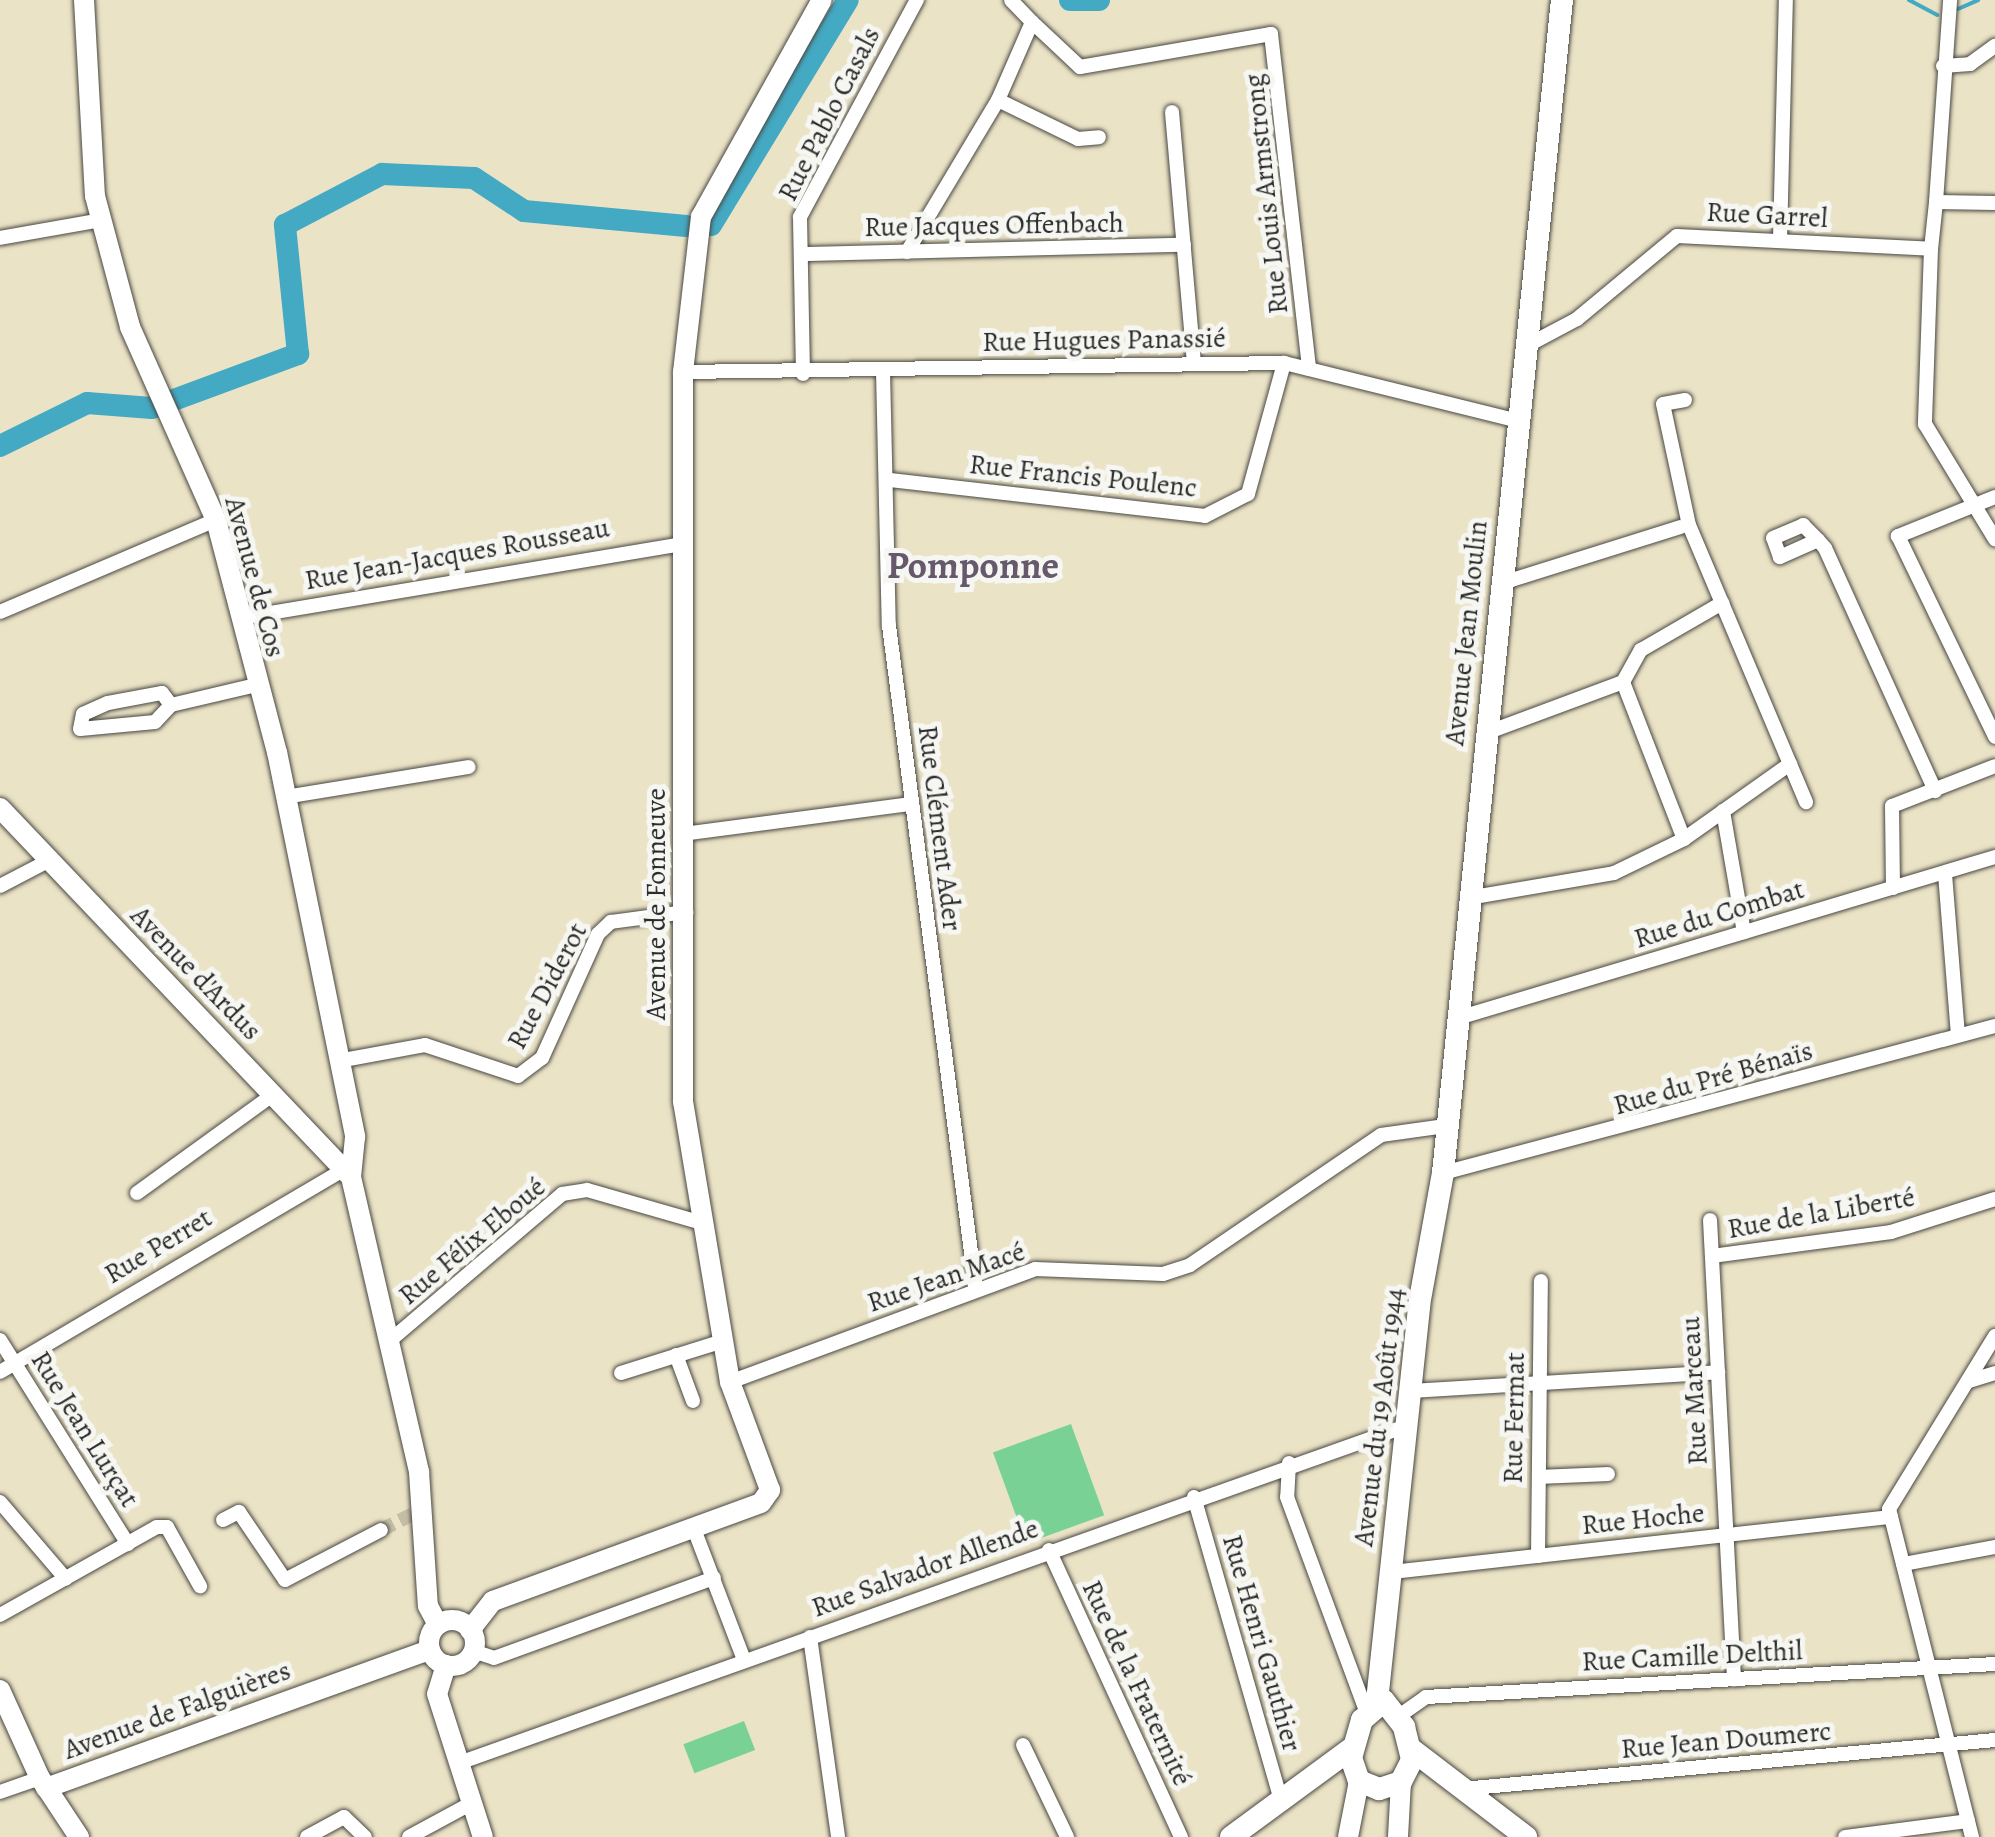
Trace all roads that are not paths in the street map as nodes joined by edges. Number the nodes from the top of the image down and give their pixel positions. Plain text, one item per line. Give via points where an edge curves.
1 (84, 0) edge
2 (822, 0) edge
3 (916, 0) edge
4 (1011, 0) edge
5 (1562, 0) edge
6 (1786, 0) edge
7 (1950, 0) edge
8 (1032, 22) junction
9 (1995, 46) edge
10 (1943, 66) junction
11 (998, 100) junction
12 (1172, 112) dead end
13 (1099, 136) dead end
14 (1936, 202) junction
15 (1995, 202) edge
16 (102, 220) junction
17 (0, 238) edge
18 (1780, 240) junction
19 (1184, 245) junction
20 (1930, 249) junction
21 (907, 252) junction
22 (805, 254) junction
23 (1530, 344) junction
24 (1194, 361) junction
25 (1284, 363) junction
26 (1309, 369) junction
27 (884, 371) junction
28 (683, 372) junction
29 (803, 374) junction
30 (1686, 400) dead end
31 (1519, 421) junction
32 (890, 480) junction
33 (1995, 497) edge
34 (1970, 500) junction
35 (216, 520) junction
36 (1685, 526) junction
37 (1995, 539) edge
38 (1818, 540) dead end
39 (684, 544) junction
40 (1502, 583) junction
41 (1722, 603) junction
42 (0, 612) edge
43 (240, 618) junction
44 (1623, 682) junction
45 (256, 685) junction
46 (171, 705) junction
47 (1485, 733) junction
48 (1995, 737) edge
49 (1790, 764) junction
50 (1995, 766) edge
51 (469, 767) dead end
52 (1935, 791) junction
53 (285, 797) junction
54 (1806, 802) dead end
55 (912, 804) junction
56 (0, 808) edge
57 (1723, 811) junction
58 (683, 834) junction
59 (1684, 839) junction
60 (1995, 856) edge
61 (50, 860) junction
62 (1944, 874) junction
63 (0, 886) edge
64 (1893, 888) junction
65 (1468, 898) junction
66 (686, 912) junction
67 (1744, 932) junction
68 (1458, 1018) junction
69 (1995, 1026) edge
70 (1958, 1034) junction
71 (338, 1062) junction
72 (274, 1094) junction
73 (1445, 1126) junction
74 (348, 1173) junction
75 (1443, 1173) junction
76 (137, 1193) dead end
77 (1995, 1199) edge
78 (1710, 1220) dead end
79 (702, 1223) junction
80 (1712, 1256) junction
81 (1428, 1273) joint
82 (1541, 1280) dead end
83 (976, 1290) junction
84 (1995, 1336) edge
85 (393, 1338) junction
86 (0, 1340) edge
87 (723, 1341) junction
88 (676, 1355) junction
89 (14, 1363) junction
90 (0, 1372) edge
91 (1718, 1372) junction
92 (1995, 1372) edge
93 (621, 1373) dead end
94 (730, 1382) junction
95 (1968, 1382) junction
96 (1540, 1388) junction
97 (1418, 1394) junction
98 (693, 1401) dead end
99 (1410, 1425) junction
100 (1289, 1463) junction
101 (1261, 1473) junction
102 (1608, 1474) dead end
103 (1539, 1477) junction
104 (1287, 1497) junction
105 (1194, 1498) junction
106 (0, 1502) edge
107 (1891, 1517) junction
108 (223, 1520) dead end
109 (694, 1529) junction
110 (381, 1530) tunnel mouth
111 (1727, 1535) junction
112 (128, 1544) junction
113 (1995, 1548) edge
114 (1049, 1550) junction
115 (1538, 1556) junction
116 (1903, 1564) junction
117 (1401, 1571) junction
118 (714, 1578) junction
119 (66, 1579) junction
120 (200, 1586) dead end
121 (0, 1616) edge
122 (438, 1624) junction
123 (810, 1636) junction
124 (472, 1640) junction
125 (438, 1658) junction
126 (744, 1660) junction
127 (1995, 1664) edge
128 (1930, 1668) junction
129 (1734, 1678) junction
130 (0, 1690) edge
131 (1383, 1708) junction
132 (1995, 1740) edge
133 (1022, 1745) dead end
134 (1950, 1747) junction
135 (1352, 1748) junction
136 (1411, 1750) junction
137 (458, 1764) junction
138 (1374, 1782) junction
139 (43, 1783) junction
140 (1462, 1789) junction
141 (0, 1792) edge
142 (1290, 1796) junction
143 (472, 1803) junction
144 (1968, 1821) junction
145 (79, 1837) edge
146 (307, 1837) edge
147 (365, 1837) edge
148 (409, 1837) edge
149 (483, 1837) edge
150 (838, 1837) edge
151 (1067, 1837) edge
152 (1180, 1837) edge
153 (1230, 1837) edge
154 (1348, 1837) edge
155 (1398, 1837) edge
156 (1526, 1837) edge
157 (1845, 1837) edge
158 (1972, 1837) edge

1 - 16 street, Avenue de Cos
2 - 28 street, Avenue de Fonneuve via 701,217
3 - 22 street, Rue Pablo Casals via 800,217
4 - 8 street
5 - 23 main road, Avenue Jean Moulin
6 - 18 street
7 - 10 street
8 - 11 street
8 - 26 street, Rue Louis Armstrong via 1080,66 1270,34
9 - 10 street via 1970,64
10 - 14 street
11 - 13 street via 1078,139
11 - 21 street
12 - 19 street
14 - 15 street
14 - 20 street
16 - 17 street
16 - 35 street, Avenue de Cos via 163,405
18 - 20 street, Rue Garrel
18 - 23 street, Rue Garrel via 1676,236 1577,319
19 - 21 street, Rue Jacques Offenbach
19 - 24 street
20 - 34 street via 1924,424
21 - 22 street, Rue Jacques Offenbach
22 - 29 street, Rue Pablo Casals
23 - 31 main road, Avenue Jean Moulin
24 - 25 street, Rue Hugues Panassié
24 - 27 street, Rue Hugues Panassié
25 - 26 street, Rue Hugues Panassié
25 - 32 street, Rue Francis Poulenc via 1248,494 1206,516
26 - 31 street, Rue Hugues Panassié
27 - 29 street, Rue Hugues Panassié
27 - 32 street, Rue Clément Ader
28 - 29 street, Rue Hugues Panassié
28 - 39 street, Avenue de Fonneuve
30 - 36 street via 1663,404
31 - 40 main road, Avenue Jean Moulin
32 - 55 street, Rue Clément Ader via 890,626
33 - 34 street
34 - 37 street
34 - 48 street via 1898,536
35 - 42 street
35 - 43 street, Avenue de Cos
36 - 40 street
36 - 41 street
38 - 52 street
39 - 43 street, Rue Jean-Jacques Rousseau
39 - 58 street, Avenue de Fonneuve
40 - 47 main road, Avenue Jean Moulin
41 - 44 street via 1641,650
41 - 49 street
43 - 45 street, Avenue de Cos
44 - 47 street
44 - 59 street
45 - 46 street
45 - 53 street, Avenue de Cos
46 - 46 street via 162,692 108,703 78,722 94,735 156,722
47 - 65 main road, Avenue Jean Moulin
49 - 54 street
49 - 57 street
50 - 52 street
51 - 53 street
52 - 64 street via 1892,806
53 - 71 street, Avenue de Cos
55 - 58 street
55 - 83 street, Rue Clément Ader
56 - 61 street, Avenue d'Ardus
57 - 59 street
57 - 67 street
58 - 66 street, Avenue de Fonneuve
59 - 65 street via 1614,874
60 - 62 street, Rue du Combat
61 - 63 street
61 - 72 street, Avenue d'Ardus
62 - 64 street, Rue du Combat
62 - 70 street
64 - 67 street, Rue du Combat
65 - 68 main road, Avenue Jean Moulin
66 - 71 street, Rue Diderot via 611,922 598,934 542,1058 518,1076 425,1046
66 - 79 street, Avenue de Fonneuve via 683,1102
67 - 68 street, Rue du Combat
68 - 73 main road, Avenue Jean Moulin
69 - 70 street, Rue du Pré Bénaïs
70 - 75 street, Rue du Pré Bénaïs
71 - 74 street, Avenue de Cos via 357,1149
72 - 74 street, Avenue d'Ardus
72 - 76 street
73 - 75 main road, Avenue Jean Moulin
73 - 83 street, Rue Jean Macé via 1381,1135 1177,1270 1035,1269
74 - 85 street
74 - 89 street, Rue Perret
75 - 81 main road, Avenue Jean Moulin
77 - 80 street, Rue de la Liberté via 1890,1232
78 - 80 street, Rue Marceau
79 - 85 street, Rue Félix Eboué via 587,1190 562,1194
79 - 87 street, Avenue de Fonneuve
80 - 91 street, Rue Marceau
81 - 97 main road, Avenue du 19 Août 1944
82 - 96 street, Rue Fermat
83 - 94 street, Rue Jean Macé
84 - 95 street
85 - 122 street via 420,1472 428,1606
86 - 89 street, Rue Jean Lurçat
87 - 88 street
87 - 94 street, Avenue de Fonneuve
88 - 93 street
88 - 98 street
89 - 90 street, Rue Perret
89 - 112 street, Rue Jean Lurçat
91 - 96 street
91 - 111 street, Rue Marceau
92 - 95 street
94 - 109 street, Avenue de Fonneuve via 767,1500
95 - 107 street
96 - 97 street
96 - 103 street, Rue Fermat
97 - 99 main road, Avenue du 19 Août 1944
97 - 117 main road, Avenue du 19 Août 1944
99 - 100 street, Rue Salvador Allende
99 - 131 main road, Avenue du 19 Août 1944
100 - 101 street, Rue Salvador Allende
100 - 104 street
101 - 104 street
101 - 105 street, Rue Salvador Allende
102 - 103 street
103 - 115 street, Rue Fermat
104 - 131 street
105 - 114 street, Rue Salvador Allende
105 - 142 street, Rue Henri Gauthier
106 - 119 street
107 - 111 street, Rue Hoche
107 - 116 street
108 - 110 street via 239,1512 285,1580
109 - 118 street
109 - 124 street, Avenue de Fonneuve via 493,1601
111 - 115 street, Rue Hoche
111 - 129 street, Rue Marceau
112 - 119 street
112 - 120 street via 167,1527
113 - 116 street
114 - 123 street, Rue Salvador Allende
114 - 152 street, Rue de la Fraternité
115 - 117 street, Rue Hoche
116 - 128 street
117 - 131 main road, Avenue du 19 Août 1944
118 - 124 street via 494,1658
118 - 126 street
119 - 121 street
122 - 124 street
122 - 125 street
123 - 126 street, Rue Salvador Allende
123 - 150 street
124 - 125 street, Avenue de Falguières
125 - 137 street via 438,1694
125 - 139 street, Avenue de Falguières
126 - 137 street, Rue Salvador Allende
127 - 128 street, Rue Camille Delthil
128 - 129 street, Rue Camille Delthil
128 - 134 street
129 - 131 street, Rue Camille Delthil via 1426,1696
130 - 139 street, Avenue de Falguières
131 - 135 main road
131 - 136 main road
132 - 134 street, Rue Jean Doumerc
133 - 151 street
134 - 140 street, Rue Jean Doumerc
134 - 144 street
135 - 138 main road
135 - 142 main road
136 - 138 main road
136 - 140 main road
137 - 143 street
138 - 142 main road
138 - 154 street
138 - 155 street
139 - 141 street
139 - 145 street
140 - 156 main road
142 - 153 main road
143 - 148 street
143 - 149 street
144 - 157 street
144 - 158 street
146 - 147 street via 344,1817

